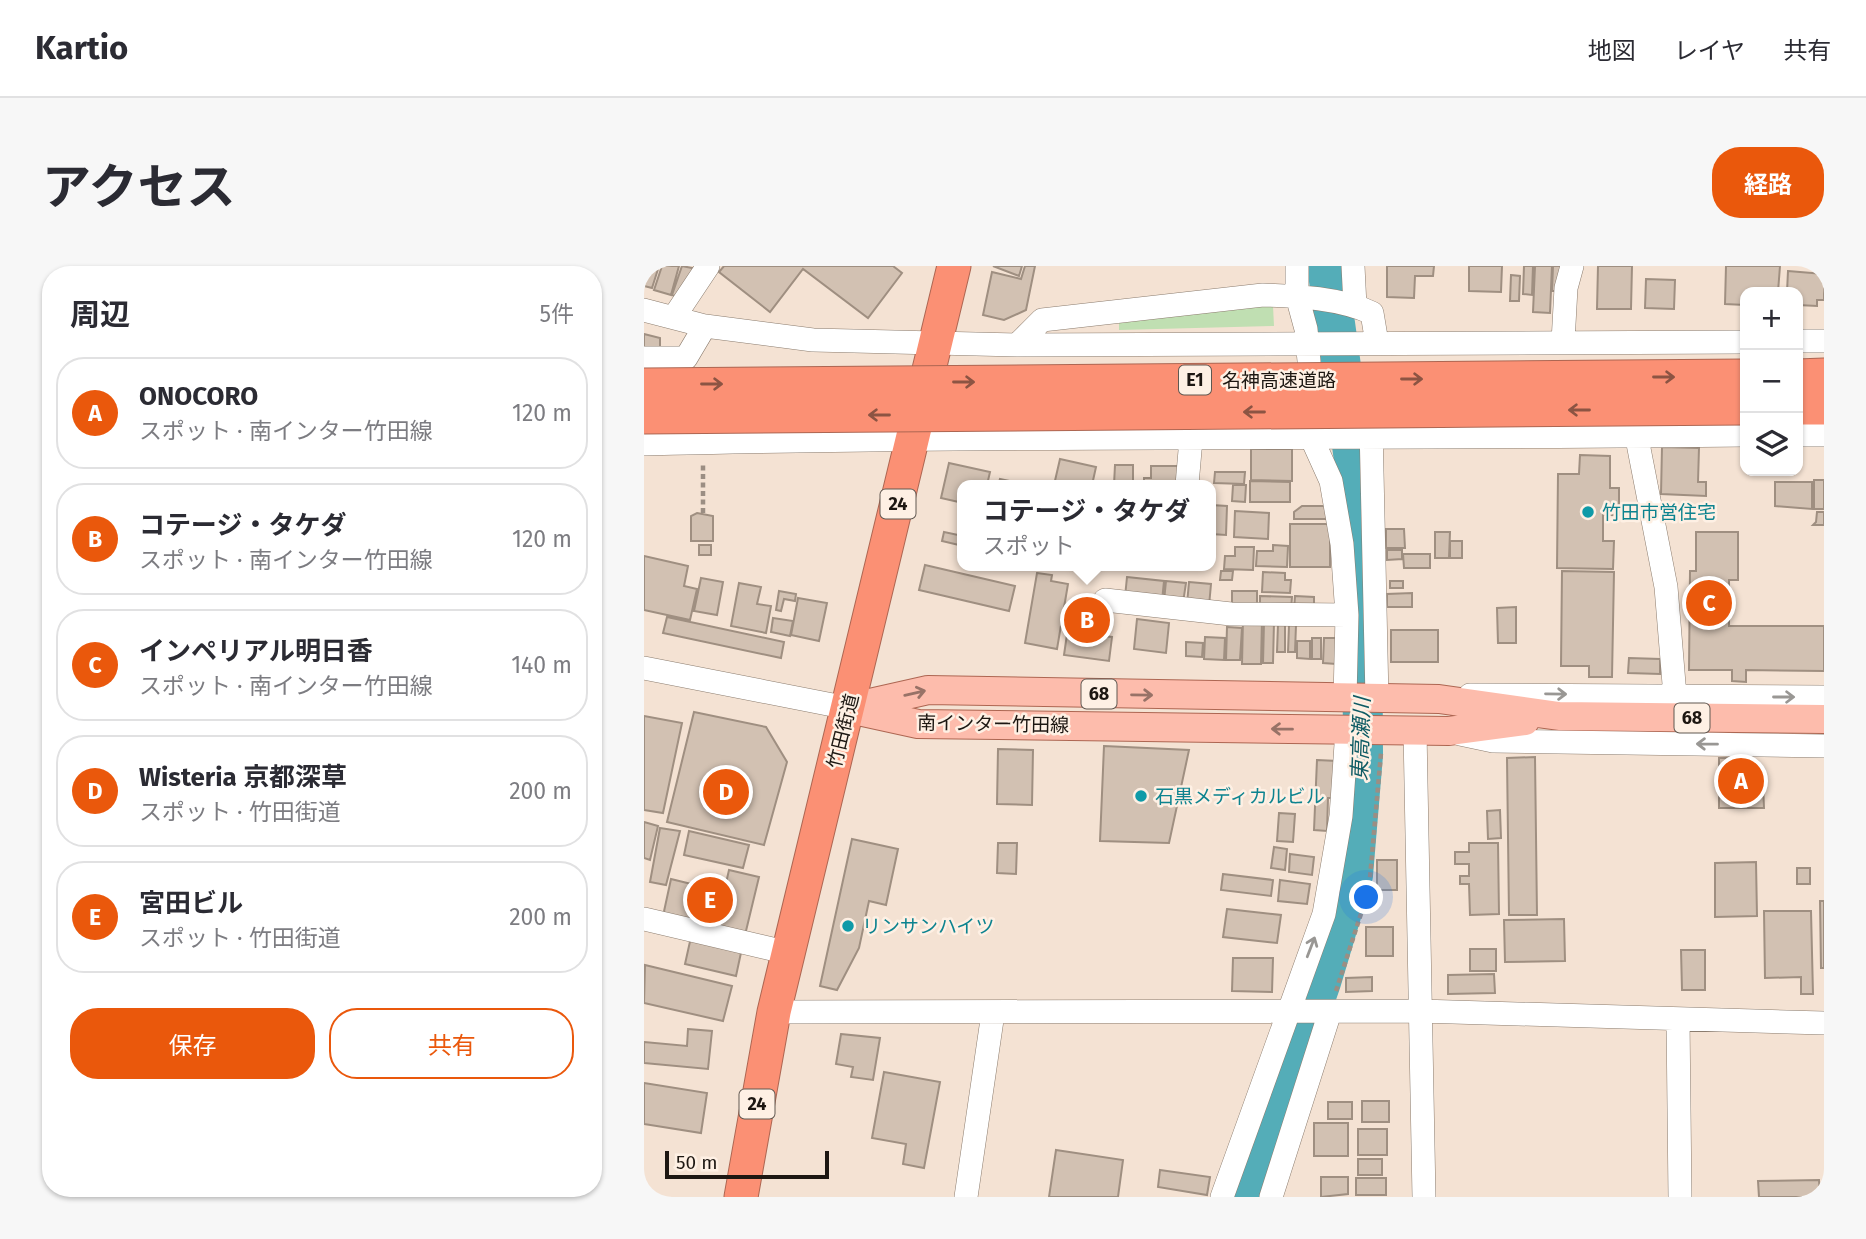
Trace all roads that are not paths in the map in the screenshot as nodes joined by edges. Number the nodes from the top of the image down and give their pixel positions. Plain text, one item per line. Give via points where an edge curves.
1 (708, 266) edge
2 (954, 266) edge
3 (1297, 266) edge
4 (1354, 266) edge
5 (1572, 266) edge
6 (1306, 298) junction
7 (1352, 305) junction
8 (644, 310) edge
9 (674, 317) junction
10 (705, 326) junction
11 (1740, 341) edge
12 (1803, 341) edge
13 (1824, 341) edge
14 (1563, 342) junction
15 (1618, 342) junction
16 (937, 343) junction
17 (1371, 343) junction
18 (1307, 344) junction
19 (1017, 345) junction
20 (644, 358) edge
21 (1824, 375) edge
22 (1740, 376) edge
23 (1803, 376) edge
24 (644, 385) edge
25 (1740, 408) edge
26 (1803, 408) edge
27 (1824, 408) edge
28 (644, 417) edge
29 (1740, 435) edge
30 (1803, 435) edge
31 (1824, 435) edge
32 (1636, 436) junction
33 (914, 437) junction
34 (1191, 439) junction
35 (1322, 439) junction
36 (1367, 439) junction
37 (644, 444) edge
38 (1187, 480) edge
39 (1359, 544) junction
40 (1105, 600) dead end
41 (1347, 615) junction
42 (644, 668) edge
43 (1675, 696) junction
44 (1824, 697) edge
45 (1362, 699) junction
46 (1439, 699) junction
47 (848, 708) junction
48 (1559, 716) junction
49 (1824, 719) edge
50 (1349, 730) junction
51 (1415, 731) junction
52 (1449, 731) junction
53 (1824, 746) edge
54 (644, 919) edge
55 (789, 953) junction
56 (1290, 1011) junction
57 (1420, 1011) junction
58 (774, 1012) junction
59 (1328, 1012) junction
60 (993, 1013) junction
61 (1678, 1019) junction
62 (1824, 1023) edge
63 (741, 1197) edge
64 (966, 1197) edge
65 (1222, 1197) edge
66 (1270, 1197) edge
67 (1424, 1197) edge
68 (1680, 1197) edge

1 - 9 street
2 - 16 highway, 竹田街道 / 24
3 - 6 street
4 - 7 street
5 - 14 street
6 - 7 street
6 - 18 street
6 - 19 street via 1263,295 1042,320
7 - 17 street via 1371,313
8 - 9 street
9 - 10 street
10 - 16 street via 813,340
10 - 20 street via 686,358
11 - 15 street
12 - 13 street
14 - 15 street
14 - 17 street
15 - 32 street
16 - 19 street
16 - 33 highway, 竹田街道 / 24
17 - 18 street
17 - 36 street
18 - 19 street
18 - 35 street
21 - 23 highway
24 -> 22 highway, 名神高速道路 / E1, bridge
25 -> 28 highway, 名神高速道路 / E1, bridge
26 - 27 highway
29 - 32 street
30 - 31 street
32 - 36 street
32 - 43 street via 1666,587
33 - 34 street
33 - 37 street
33 - 47 highway, 竹田街道 / 24
34 - 35 street
34 - 38 street
35 - 36 street
35 - 39 street via 1331,481
36 - 39 street
39 - 41 street
39 - 45 street
40 - 41 street via 1231,614
41 - 45 street
42 - 47 street
43 -> 44 street
46 -> 43 street via 1482,693
45 - 46 main road, 南インター竹田線 / 68
47 -> 45 main road, 南インター竹田線 / 68 via 928,690
46 - 48 main road, 南インター竹田線 / 68
50 -> 47 main road, 南インター竹田線 / 68 via 918,724
47 - 55 highway, 竹田街道 / 24
48 - 49 main road, 南インター竹田線 / 68
48 - 52 main road, 南インター竹田線 / 68
50 - 51 main road, 南インター竹田線 / 68 via 1380,739
56 -> 50 street via 1324,914 1341,816
51 - 52 main road, 南インター竹田線 / 68
51 - 57 street
53 -> 52 street via 1493,741
54 - 55 street
55 - 58 highway, 竹田街道 / 24
56 - 59 street
56 - 60 street
56 - 65 street
57 - 59 street
57 - 61 street
57 - 67 street
58 - 60 street
58 - 63 highway, 竹田街道 / 24
59 - 66 street
60 - 64 street
61 - 62 street
61 - 68 street

